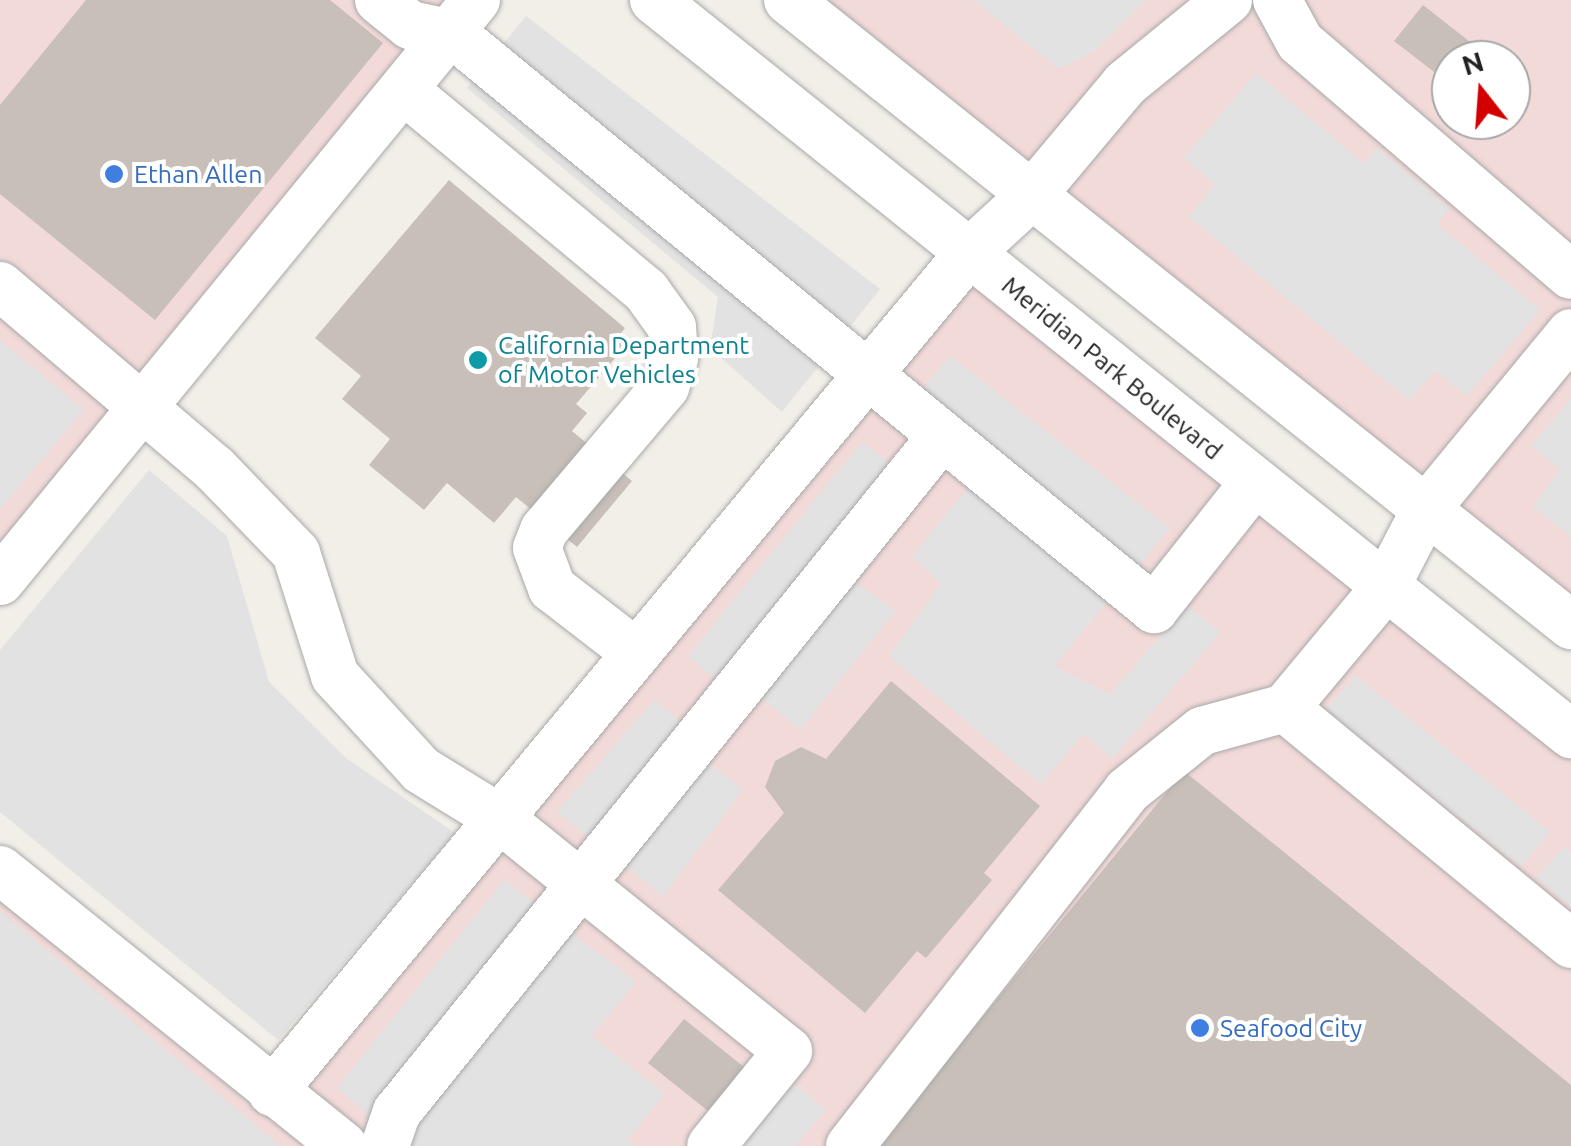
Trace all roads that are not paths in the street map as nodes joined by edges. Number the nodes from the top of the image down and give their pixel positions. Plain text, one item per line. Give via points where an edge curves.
1 (379, 0) edge
2 (654, 0) edge
3 (788, 0) edge
4 (1228, 0) edge
5 (1277, 0) edge
6 (464, 17) edge
7 (404, 90) junction
8 (1032, 194) junction
9 (969, 254) junction
10 (1571, 275) edge
11 (0, 286) edge
12 (1571, 334) edge
13 (865, 378) junction
14 (143, 410) junction
15 (942, 436) junction
16 (1254, 482) junction
17 (1426, 509) junction
18 (0, 581) edge
19 (1385, 588) junction
20 (1571, 625) edge
21 (636, 653) junction
22 (1285, 708) junction
23 (1571, 734) edge
24 (499, 818) junction
25 (0, 870) edge
26 (580, 884) junction
27 (1571, 944) edge
28 (272, 1092) junction
29 (343, 1146) edge
30 (384, 1146) edge
31 (711, 1146) edge
32 (850, 1146) edge

1 - 6 street via 410,25
2 - 9 street, Meridian Park Boulevard
3 - 8 street
4 - 8 street via 1125,84
5 - 10 street via 1300,42
6 - 7 street
6 - 13 street
7 - 14 street
7 - 21 street via 646,292 672,327 674,358 665,387 544,530 537,548 552,588
8 - 9 street
8 - 17 street
9 - 13 street
9 - 16 street, Meridian Park Boulevard
11 - 14 street
12 - 17 street
13 - 15 street
13 - 21 street
14 - 18 street
14 - 24 street via 214,468 296,553 335,676 421,770
15 - 16 street via 1154,610
15 - 26 street
16 - 19 street, Meridian Park Boulevard
17 - 19 street
17 - 20 street
19 - 22 street
19 - 23 street, Meridian Park Boulevard
21 - 24 street
22 - 27 street
22 - 32 street via 1202,731 1127,790
24 - 26 street
24 - 28 street
25 - 28 street
26 - 30 street via 397,1112
26 - 31 street via 788,1051
28 - 29 street

